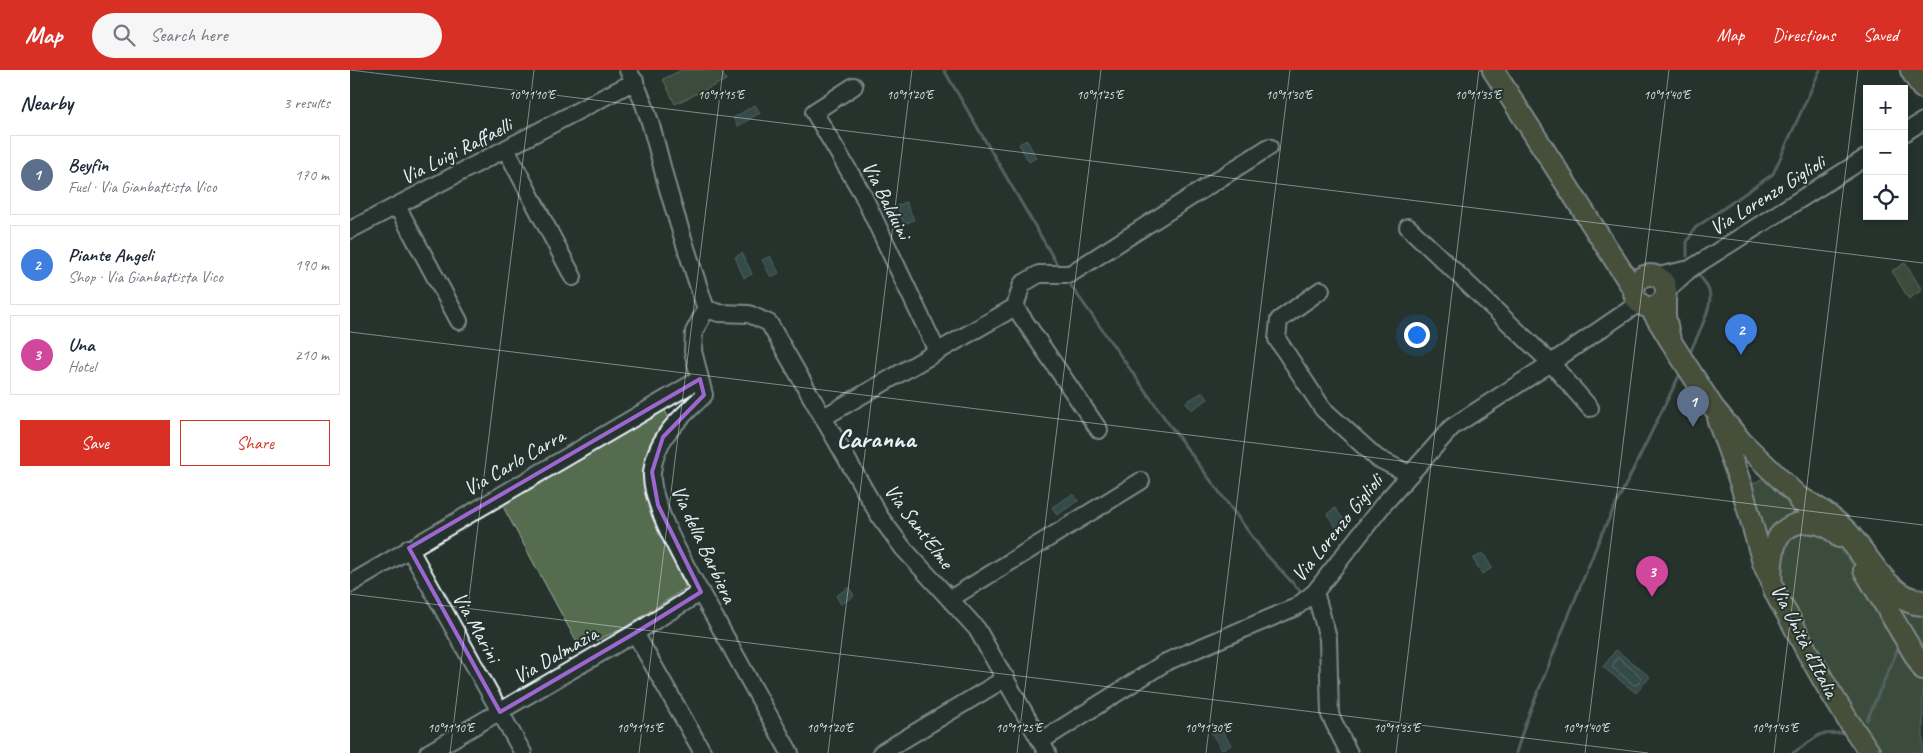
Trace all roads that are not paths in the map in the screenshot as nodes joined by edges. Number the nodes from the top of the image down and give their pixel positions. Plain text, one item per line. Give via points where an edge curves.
1 (1493, 70) edge
2 (1913, 70) edge
3 (632, 76) edge
4 (854, 86) dead end
5 (1923, 86) edge
6 (1923, 121) edge
7 (1908, 131) edge
8 (1269, 147) dead end
9 (506, 149) junction
10 (1863, 160) edge
11 (397, 206) junction
12 (1408, 227) dead end
13 (350, 230) edge
14 (573, 278) dead end
15 (1321, 290) dead end
16 (1651, 291) junction
17 (1014, 307) junction
18 (706, 309) junction
19 (459, 321) dead end
20 (937, 351) junction
21 (1551, 363) junction
22 (700, 379) junction
23 (1713, 407) junction
24 (1590, 408) dead end
25 (824, 417) junction
26 (1100, 430) dead end
27 (1409, 474) junction
28 (1141, 482) dead end
29 (1802, 500) junction
30 (1833, 530) junction
31 (409, 548) junction
32 (1870, 578) junction
33 (350, 584) edge
34 (1772, 584) junction
35 (700, 592) junction
36 (1315, 592) junction
37 (950, 599) junction
38 (1923, 603) edge
39 (1923, 612) edge
40 (635, 633) junction
41 (1923, 669) edge
42 (1006, 678) junction
43 (500, 712) junction
44 (1044, 747) edge
45 (428, 753) edge
46 (523, 753) edge
47 (703, 753) edge
48 (790, 753) edge
49 (881, 753) edge
50 (1349, 753) edge
51 (1870, 753) edge

1 - 16 main road via 1605,244
2 - 5 highway
3 - 9 street, Via Luigi Raffaelli
3 - 18 street via 647,112 674,211
4 - 20 street, Via Balduini via 814,112 862,193
6 - 7 street
8 - 17 street via 1070,274 1039,274 1022,284
9 - 11 street, Via Luigi Raffaelli
9 - 14 street
10 - 16 street, Via Lorenzo Giglioli
11 - 13 street, Via Luigi Raffaelli
11 - 19 street
12 - 21 street
15 - 27 street via 1279,320 1277,339 1323,408 1378,458
16 - 21 street, Via Lorenzo Giglioli
16 - 23 main road via 1670,340
17 - 20 street
17 - 26 street
18 - 22 street, Via della Barbiera via 694,332
18 - 25 street, Via Sant'Elme via 749,314 769,323
20 - 25 street
21 - 24 street
21 - 27 street, Via Lorenzo Giglioli via 1452,427
22 - 31 street, Via Carlo Carra
22 - 35 street, Via della Barbiera via 704,395 663,437 652,472 658,506
23 - 29 main road via 1741,441
23 - 34 main road
25 - 37 street, Via Sant'Elme via 880,518
27 - 36 street, Via Lorenzo Giglioli
28 - 37 street
29 - 30 main road
29 - 38 highway via 1846,533 1899,595
30 - 32 main road
30 - 34 main road, Via Unità d'Italia via 1809,522 1788,528 1775,544
31 - 33 street, Via Carlo Carra
31 - 43 street, Via Marini
32 - 39 highway via 1900,605
32 - 41 main road
34 - 51 main road, Via Unità d'Italia via 1828,690
35 - 40 street, Via Dalmazia
35 - 48 street, Via della Barbiera
36 - 44 street, Via Lorenzo Giglioli via 1296,607 1272,619 1166,662
36 - 50 street via 1328,638 1330,715
37 - 42 street, Via Sant'Elme via 978,629
40 - 43 street, Via Dalmazia
40 - 47 street
42 - 44 street, Via Sant'Elme
42 - 49 street
43 - 45 street, Via Dalmazia
43 - 46 street, Via Marini

